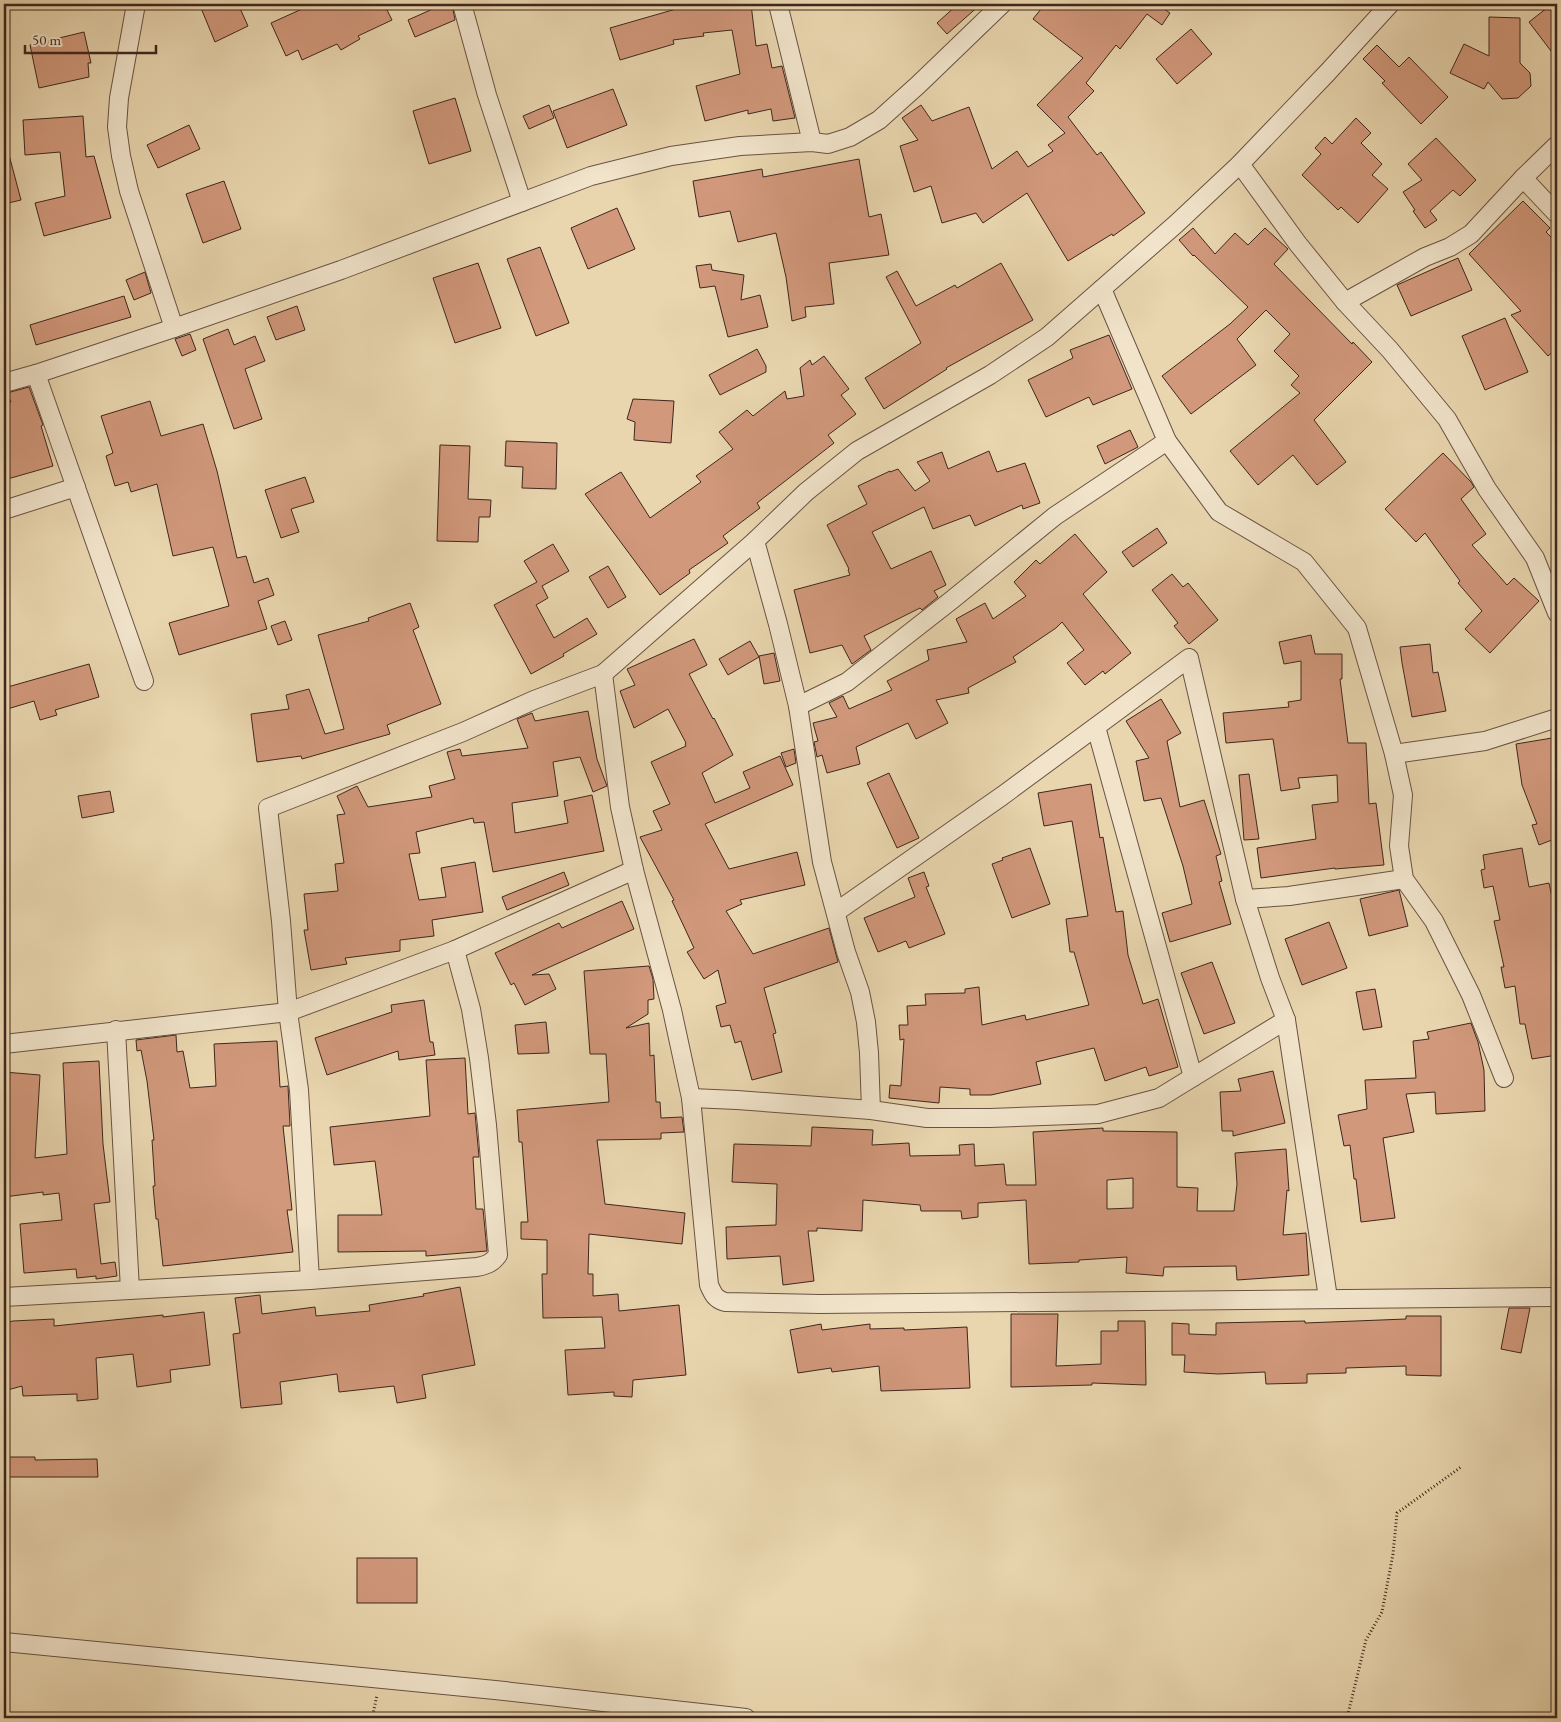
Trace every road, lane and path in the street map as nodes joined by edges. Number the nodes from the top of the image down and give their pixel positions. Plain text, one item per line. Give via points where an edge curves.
1 (136, 4) edge
2 (462, 4) edge
3 (778, 4) edge
4 (1001, 4) edge
5 (1390, 4) edge
6 (812, 142) junction
7 (1557, 145) edge
8 (1240, 164) junction
9 (1523, 178) junction
10 (522, 202) junction
11 (1557, 214) edge
12 (1102, 289) junction
13 (1345, 302) junction
14 (174, 328) junction
15 (36, 374) junction
16 (4, 383) edge
17 (1167, 441) junction
18 (76, 487) junction
19 (4, 510) edge
20 (755, 541) junction
21 (1557, 613) edge
22 (603, 674) junction
23 (144, 681) dead end
24 (798, 706) junction
25 (1557, 718) edge
26 (1096, 726) junction
27 (1394, 754) junction
28 (634, 870) junction
29 (1404, 879) junction
30 (1245, 899) junction
31 (836, 912) junction
32 (455, 950) junction
33 (288, 1012) junction
34 (1286, 1020) junction
35 (116, 1030) junction
36 (4, 1044) edge
37 (1193, 1077) junction
38 (1504, 1078) dead end
39 (691, 1098) junction
40 (871, 1110) junction
41 (310, 1280) junction
42 (130, 1290) junction
43 (4, 1297) edge
44 (1557, 1297) edge
45 (1328, 1298) junction
46 (1461, 1467) dead end
47 (4, 1642) edge
48 (376, 1695) dead end
49 (375, 1718) edge
50 (746, 1718) edge
51 (1346, 1718) edge

1 - 14 street via 117,126 129,191
2 - 10 street
3 - 6 street
4 - 6 street via 879,120 828,144
5 - 8 street
6 - 10 street via 740,146 671,156 591,176
7 - 9 street
8 - 12 street
8 - 13 street
9 - 11 street
9 - 13 street via 1471,234
10 - 14 street
12 - 17 street
12 - 20 street via 1046,337 990,375 857,451 806,492
13 - 21 street via 1390,350 1447,420 1487,489 1535,558
14 - 15 street
15 - 16 street
15 - 18 street
17 - 24 street via 1055,516 847,682
17 - 27 street via 1219,512 1304,562 1357,628
18 - 19 street
18 - 23 street
20 - 22 street
20 - 24 street
22 - 28 street via 620,807
22 - 33 street via 268,808
24 - 31 street via 822,862
25 - 27 street via 1485,742
26 - 30 street via 1189,658
26 - 31 street
26 - 37 street
27 - 29 street via 1403,795 1399,846
28 - 32 street
28 - 39 street via 672,1010
29 - 30 street via 1289,896
29 - 38 street via 1434,921 1471,995
30 - 34 street
31 - 40 street via 866,1022
32 - 33 street
32 - 41 street via 471,1009 479,1058 498,1256 477,1267
33 - 35 street
33 - 41 street via 298,1090
34 - 37 street
34 - 45 street
35 - 36 street
35 - 42 street
37 - 40 street via 1159,1098 1098,1114 927,1118
39 - 40 street
39 - 45 street via 709,1285 714,1295 725,1302 820,1304
41 - 42 street
42 - 43 street
44 - 45 street
46 - 51 path via 1397,1513 1382,1612 1366,1640
47 - 50 street
48 - 49 path via 372,1714

